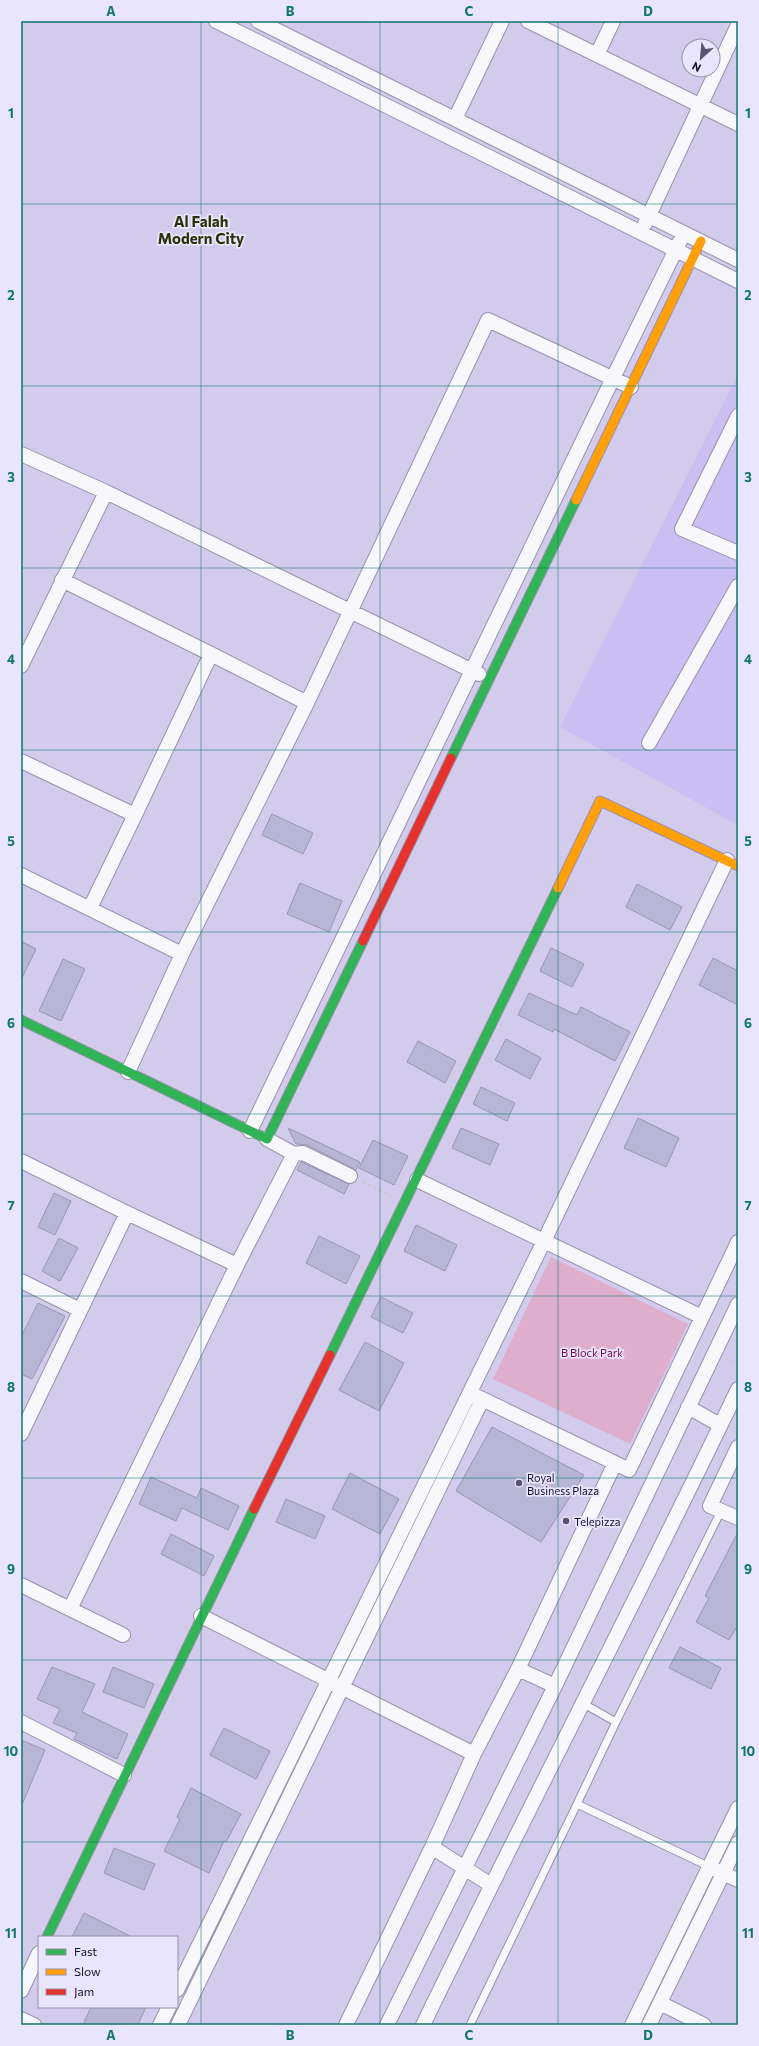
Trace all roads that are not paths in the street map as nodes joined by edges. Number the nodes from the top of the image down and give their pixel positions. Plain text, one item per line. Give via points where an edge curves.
1 (216, 21) edge
2 (258, 21) edge
3 (502, 21) edge
4 (528, 21) edge
5 (613, 21) edge
6 (738, 25) edge
7 (597, 55) junction
8 (701, 106) junction
9 (455, 119) junction
10 (738, 124) edge
11 (650, 216) junction
12 (641, 233) junction
13 (684, 233) junction
14 (701, 241) junction
15 (675, 251) junction
16 (693, 260) junction
17 (738, 260) edge
18 (738, 281) edge
19 (613, 378) junction
20 (631, 386) junction
21 (738, 416) edge
22 (21, 454) edge
23 (106, 492) junction
24 (738, 553) edge
25 (62, 580) junction
26 (738, 586) edge
27 (350, 612) junction
28 (211, 654) junction
29 (21, 666) edge
30 (472, 670) junction
31 (490, 680) junction
32 (307, 703) junction
33 (648, 743) dead end
34 (21, 761) edge
35 (135, 815) junction
36 (732, 863) edge
37 (21, 875) edge
38 (90, 908) junction
39 (182, 954) junction
40 (21, 1020) edge
41 (128, 1072) junction
42 (250, 1131) junction
43 (267, 1139) junction
44 (294, 1154) junction
45 (21, 1161) edge
46 (350, 1176) road end
47 (417, 1180) junction
48 (127, 1213) junction
49 (544, 1241) junction
50 (738, 1242) edge
51 (237, 1265) junction
52 (21, 1281) edge
53 (738, 1304) edge
54 (80, 1310) junction
55 (702, 1317) junction
56 (738, 1389) edge
57 (476, 1396) junction
58 (688, 1408) junction
59 (720, 1425) junction
60 (21, 1434) edge
61 (738, 1447) edge
62 (615, 1463) junction
63 (715, 1508) junction
64 (738, 1518) edge
65 (21, 1585) edge
66 (70, 1609) junction
67 (201, 1616) junction
68 (122, 1635) dead end
69 (518, 1669) junction
70 (328, 1680) junction
71 (555, 1686) junction
72 (342, 1687) junction
73 (584, 1704) junction
74 (21, 1722) edge
75 (616, 1722) junction
76 (474, 1754) junction
77 (124, 1775) junction
78 (577, 1804) junction
79 (738, 1808) edge
80 (738, 1843) edge
81 (432, 1847) junction
82 (464, 1867) junction
83 (710, 1867) junction
84 (723, 1873) junction
85 (738, 1880) edge
86 (491, 1885) junction
87 (47, 1936) edge
88 (38, 1955) edge
89 (178, 1988) edge
90 (21, 1991) edge
91 (660, 2003) junction
92 (168, 2008) edge
93 (160, 2025) edge
94 (178, 2025) edge
95 (346, 2025) edge
96 (387, 2025) edge
97 (423, 2025) edge
98 (470, 2025) edge
99 (632, 2025) edge
100 (649, 2025) edge
101 (704, 2025) edge

1 - 12 street
2 - 9 street
3 - 9 street
4 - 7 street
5 - 7 street
6 - 8 street
7 - 8 street
8 - 10 street
8 - 11 street
9 - 11 street
11 - 12 street
11 - 13 street
12 - 15 street
13 - 14 street
13 - 15 street
14 - 16 street
14 - 17 street
15 - 16 street
15 - 19 street
16 - 18 street
16 - 20 street
19 - 20 street
19 - 27 street via 488,320
19 - 30 street
20 - 31 street
21 - 24 street via 682,529
22 - 23 street
23 - 25 street
23 - 27 street
25 - 28 street
25 - 29 street
26 - 33 street
27 - 30 street
27 - 32 street
28 - 32 street
28 - 35 street
30 - 31 street
30 - 42 street
31 - 43 street
32 - 39 street
34 - 35 street
35 - 38 street
36 - 47 street via 600,801
36 - 49 street
37 - 38 street
38 - 39 street
39 - 41 street
40 - 41 street
41 - 42 street
42 - 43 street
43 - 44 street
44 - 46 street via 303,1152
44 - 51 street
45 - 48 street
47 - 49 street
47 - 67 street
48 - 51 street
48 - 54 street
49 - 55 street
49 - 57 street
50 - 55 street
51 - 66 street
52 - 54 street
53 - 58 street
54 - 60 street
55 - 62 street via 629,1470
56 - 59 street
57 - 62 street
57 - 70 street
57 - 72 street
58 - 59 street
58 - 71 street
59 - 73 street
61 - 63 street
62 - 69 street
63 - 64 street
63 - 75 lane
65 - 66 street
66 - 68 street
67 - 70 street
67 - 77 street
69 - 71 street
69 - 76 street
70 - 72 street
70 - 89 street
71 - 82 street
72 - 76 street
72 - 94 street
73 - 75 lane
73 - 86 street
74 - 77 street
75 - 78 lane
76 - 81 street
77 - 87 street
78 - 83 lane
78 - 98 lane
79 - 83 street
80 - 84 street
81 - 82 street
81 - 95 street
82 - 86 street
82 - 96 street
83 - 84 street
83 - 99 street
84 - 85 street
84 - 91 street
86 - 97 street
88 - 90 street
91 - 100 street
91 - 101 street
92 - 93 street

